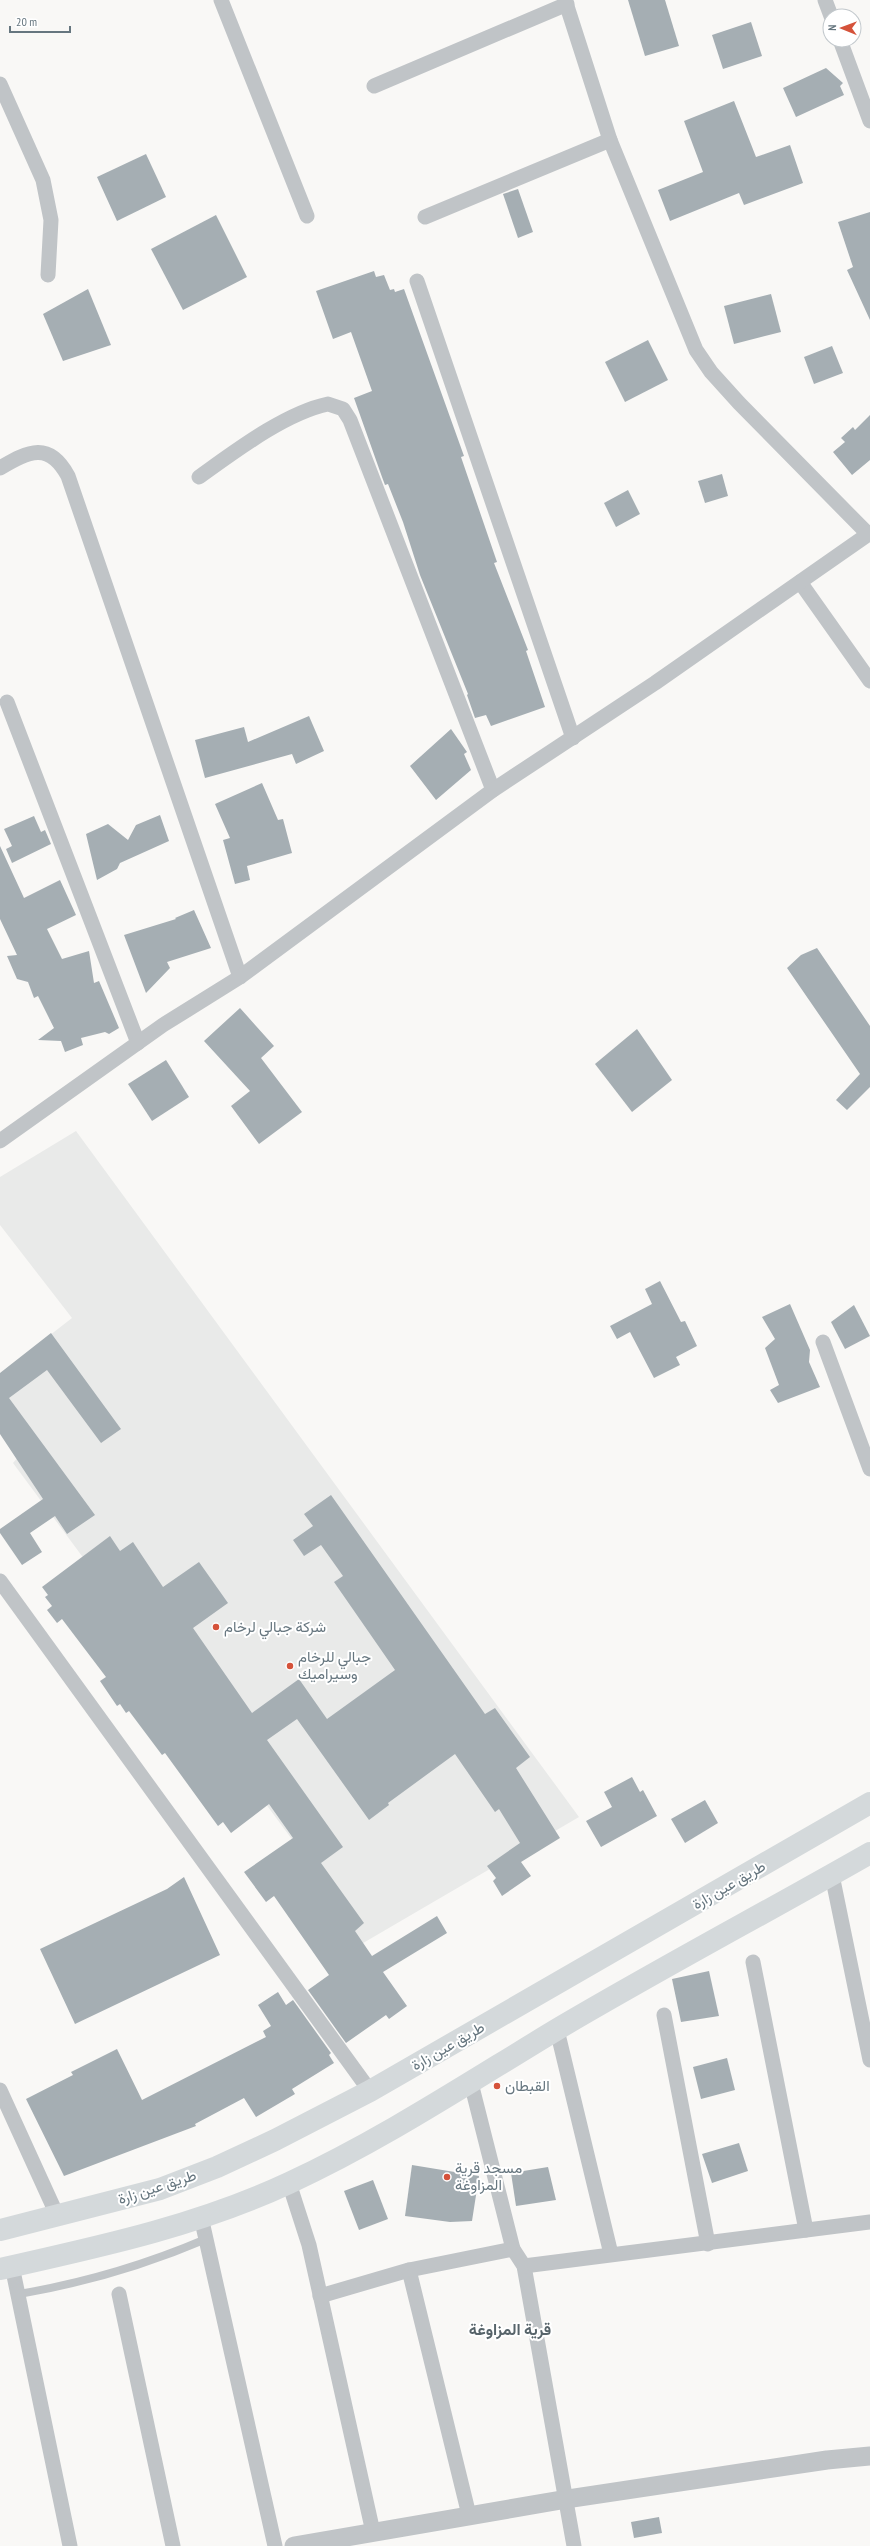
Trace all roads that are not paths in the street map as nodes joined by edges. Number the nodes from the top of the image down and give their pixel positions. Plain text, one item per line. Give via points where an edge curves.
1 (221, 0) edge
2 (566, 2) edge
3 (843, 48) edge
4 (0, 84) edge
5 (374, 86) dead end
6 (870, 121) edge
7 (610, 140) junction
8 (306, 216) dead end
9 (425, 217) dead end
10 (48, 275) dead end
11 (417, 281) dead end
12 (0, 468) edge
13 (199, 477) dead end
14 (869, 534) edge
15 (800, 582) junction
16 (870, 681) edge
17 (7, 702) dead end
18 (573, 738) junction
19 (493, 790) junction
20 (240, 977) junction
21 (138, 1043) junction
22 (0, 1141) edge
23 (823, 1342) dead end
24 (870, 1468) edge
25 (0, 1581) edge
26 (870, 1803) edge
27 (870, 1853) edge
28 (832, 1875) junction
29 (753, 1962) dead end
30 (664, 2015) dead end
31 (556, 2030) junction
32 (870, 2060) edge
33 (471, 2083) junction
34 (0, 2090) edge
35 (370, 2091) junction
36 (289, 2183) junction
37 (57, 2215) junction
38 (201, 2217) junction
39 (870, 2222) edge
40 (0, 2230) edge
41 (806, 2230) junction
42 (206, 2239) junction
43 (708, 2244) junction
44 (512, 2249) junction
45 (611, 2254) junction
46 (524, 2266) junction
47 (6, 2267) edge
48 (409, 2270) junction
49 (19, 2294) junction
50 (119, 2294) dead end
51 (320, 2296) junction
52 (870, 2456) edge
53 (567, 2499) junction
54 (469, 2515) junction
55 (373, 2532) junction
56 (70, 2546) edge
57 (173, 2546) edge
58 (275, 2546) edge
59 (294, 2546) edge
60 (574, 2546) edge

1 - 8 street
2 - 5 street
2 - 7 street
3 - 6 street
4 - 10 street via 43,180 51,220
7 - 9 street
7 - 14 street via 696,350 734,398
11 - 18 street
12 - 20 street via 30,452 47,453 61,462 68,476
13 - 19 street via 241,447 295,416 328,404 343,409 350,420 425,610
14 - 15 street
15 - 16 street
15 - 18 street
17 - 21 street
18 - 19 street
19 - 20 street
20 - 21 street
21 - 22 street
23 - 24 street
25 - 35 street
26 - 35 main road, طريق عين زارة
27 - 28 main road
28 - 31 main road
28 - 32 street
29 - 41 street
30 - 43 street
31 - 33 main road
31 - 45 street
33 - 36 main road via 387,2132
33 - 44 street
34 - 37 street
35 - 37 main road, طريق عين زارة via 217,2167 160,2188
36 - 38 main road
36 - 51 street via 309,2245
37 - 40 main road, طريق عين زارة
38 - 42 street
38 - 47 main road via 147,2234
39 - 41 street
41 - 43 street
42 - 49 lane via 126,2270
42 - 58 street
43 - 45 street
44 - 46 street
44 - 48 street
45 - 46 street
46 - 53 street
47 - 49 street
48 - 51 street
48 - 54 street
49 - 56 street
50 - 57 street
51 - 55 street
52 - 53 street via 827,2460
53 - 54 street
53 - 60 street
54 - 55 street
55 - 59 street

